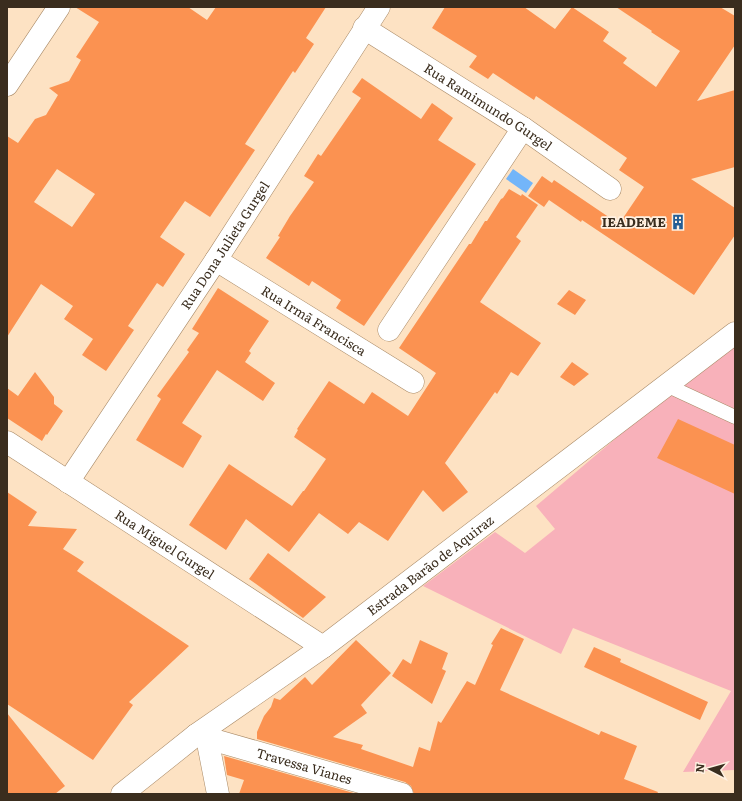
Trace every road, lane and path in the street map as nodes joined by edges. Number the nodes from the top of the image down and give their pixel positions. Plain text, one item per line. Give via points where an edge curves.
1 (59, 7) edge
2 (379, 7) edge
3 (364, 28) junction
4 (7, 85) edge
5 (523, 128) junction
6 (610, 189) dead end
7 (216, 260) junction
8 (389, 330) dead end
9 (735, 333) edge
10 (413, 382) dead end
11 (666, 385) junction
12 (735, 416) edge
13 (7, 442) edge
14 (68, 482) junction
15 (323, 647) junction
16 (201, 737) junction
17 (122, 794) edge
18 (218, 794) edge
19 (402, 794) edge

1 - 4 street
2 - 3 street, Rua Dona Julieta Gurgel
3 - 5 street, Rua Ramimundo Gurgel
3 - 7 street, Rua Dona Julieta Gurgel
5 - 6 street, Rua Ramimundo Gurgel
5 - 8 street
7 - 10 street, Rua Irmã Francisca
7 - 14 street, Rua Dona Julieta Gurgel
9 - 11 street, Estrada Barão de Aquiraz
11 - 12 lane
11 - 15 street, Estrada Barão de Aquiraz
13 - 14 street, Rua Miguel Gurgel
14 - 15 street, Rua Miguel Gurgel
15 - 16 street, Estrada Barão de Aquiraz
16 - 17 street, Estrada Barão de Aquiraz
16 - 18 street
16 - 19 street, Travessa Vianes

